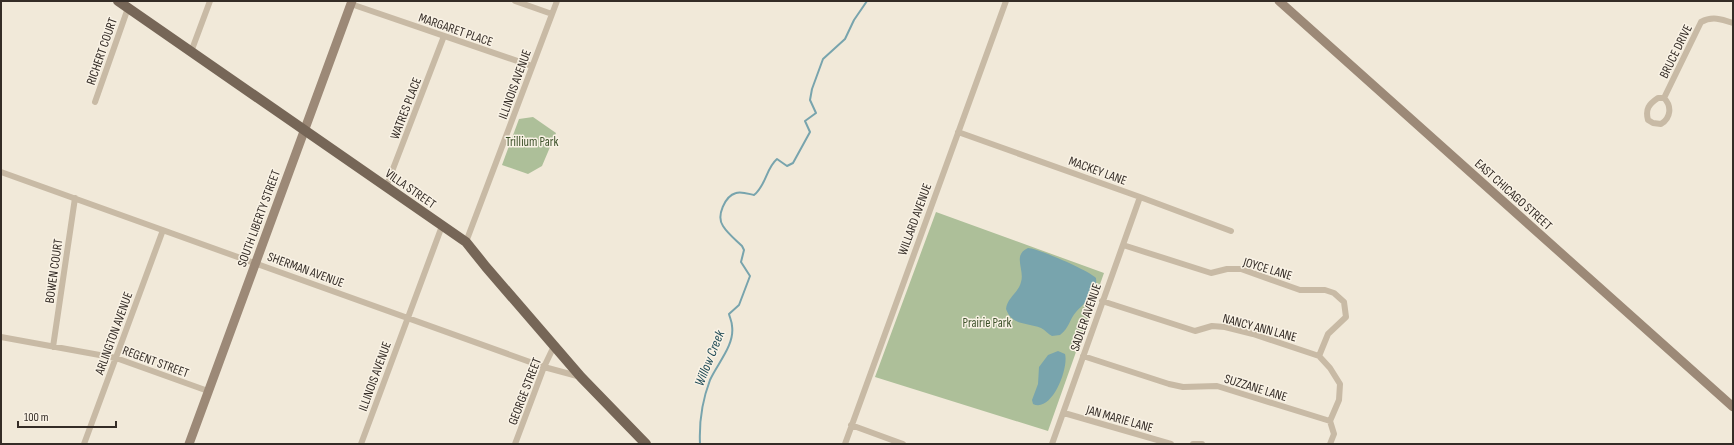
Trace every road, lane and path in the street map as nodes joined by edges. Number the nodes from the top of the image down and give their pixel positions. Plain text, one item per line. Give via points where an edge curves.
1 (118, 1) edge
2 (210, 1) edge
3 (515, 1) edge
4 (557, 1) edge
5 (1006, 1) edge
6 (1279, 1) edge
7 (352, 2) edge
8 (128, 8) junction
9 (552, 14) junction
10 (1733, 23) edge
11 (444, 36) junction
12 (191, 52) junction
13 (532, 66) junction
14 (1664, 98) junction
15 (95, 102) dead end
16 (304, 130) junction
17 (958, 132) junction
18 (1, 172) edge
19 (386, 187) junction
20 (1140, 197) junction
21 (75, 198) junction
22 (442, 226) junction
23 (163, 230) junction
24 (1230, 231) dead end
25 (466, 242) junction
26 (1123, 244) junction
27 (255, 262) junction
28 (1102, 301) junction
29 (407, 317) junction
30 (1, 337) edge
31 (554, 346) junction
32 (53, 347) junction
33 (1083, 356) junction
34 (1319, 356) junction
35 (116, 358) junction
36 (544, 367) junction
37 (581, 378) junction
38 (208, 391) junction
39 (1733, 407) edge
40 (1064, 413) junction
41 (1330, 421) junction
42 (851, 425) junction
43 (637, 440) edge
44 (84, 444) edge
45 (189, 444) edge
46 (361, 444) edge
47 (515, 444) edge
48 (646, 444) edge
49 (845, 444) edge
50 (903, 444) edge
51 (1052, 444) edge
52 (1171, 444) edge
53 (1193, 444) edge
54 (1202, 444) edge
55 (1330, 444) edge

1 - 8 main road, VILLA STREET
2 - 12 street
3 - 9 street
4 - 9 street, ILLINOIS AVENUE
5 - 17 street, WILLARD AVENUE
6 - 39 main road, EAST CHICAGO STREET
7 - 11 street, MARGARET PLACE
7 - 16 main road, SOUTH LIBERTY STREET
8 - 12 main road, VILLA STREET
8 - 15 street, RICHERT COURT
9 - 13 street, ILLINOIS AVENUE
10 - 14 street, BRUCE DRIVE via 1715,18 1701,22
11 - 13 street, MARGARET PLACE
11 - 19 street, WATRES PLACE
12 - 16 main road, VILLA STREET
13 - 25 street, ILLINOIS AVENUE
14 - 14 street, BRUCE DRIVE via 1668,102 1669,114 1666,121 1661,124 1653,123 1648,120 1647,109 1650,103 1658,98
16 - 19 main road, VILLA STREET
16 - 27 main road, SOUTH LIBERTY STREET
17 - 20 street, MACKEY LANE
17 - 42 street, WILLARD AVENUE
18 - 21 street, SHERMAN AVENUE
19 - 22 main road, VILLA STREET
20 - 24 street, MACKEY LANE
20 - 26 street, SADLER AVENUE
21 - 23 street, SHERMAN AVENUE
21 - 32 street, BOWEN COURT
22 - 25 main road, VILLA STREET
22 - 29 street, ILLINOIS AVENUE
23 - 27 street, SHERMAN AVENUE
23 - 35 street, ARLINGTON AVENUE
25 - 31 main road, VILLA STREET
26 - 28 street, SADLER AVENUE
26 - 34 street, JOYCE LANE via 1211,273 1241,269 1300,290 1325,290 1334,293 1344,302 1346,318 1328,334
27 - 29 street, SHERMAN AVENUE
27 - 38 main road, SOUTH LIBERTY STREET
28 - 33 street, SADLER AVENUE
28 - 34 street, NANCY ANN LANE via 1195,330 1212,326 1225,327
29 - 36 street, SHERMAN AVENUE
29 - 46 street, ILLINOIS AVENUE
30 - 32 street, REGENT STREET
31 - 36 street, GEORGE STREET
31 - 37 main road, VILLA STREET
32 - 35 street, REGENT STREET
33 - 40 street, SADLER AVENUE
33 - 41 street, SUZZANE LANE via 1169,384 1183,387 1217,386
34 - 41 street via 1340,384 1339,400
35 - 38 street, REGENT STREET
35 - 44 street, ARLINGTON AVENUE
36 - 37 street, SHERMAN AVENUE
36 - 47 street, GEORGE STREET
37 - 43 main road, VILLA STREET
38 - 45 main road, SOUTH LIBERTY STREET
40 - 51 street, SADLER AVENUE
40 - 52 street, JAN MARIE LANE
41 - 55 street via 1334,434
42 - 49 street, WILLARD AVENUE
42 - 50 street
43 - 48 main road, VILLA STREET
53 - 54 street

